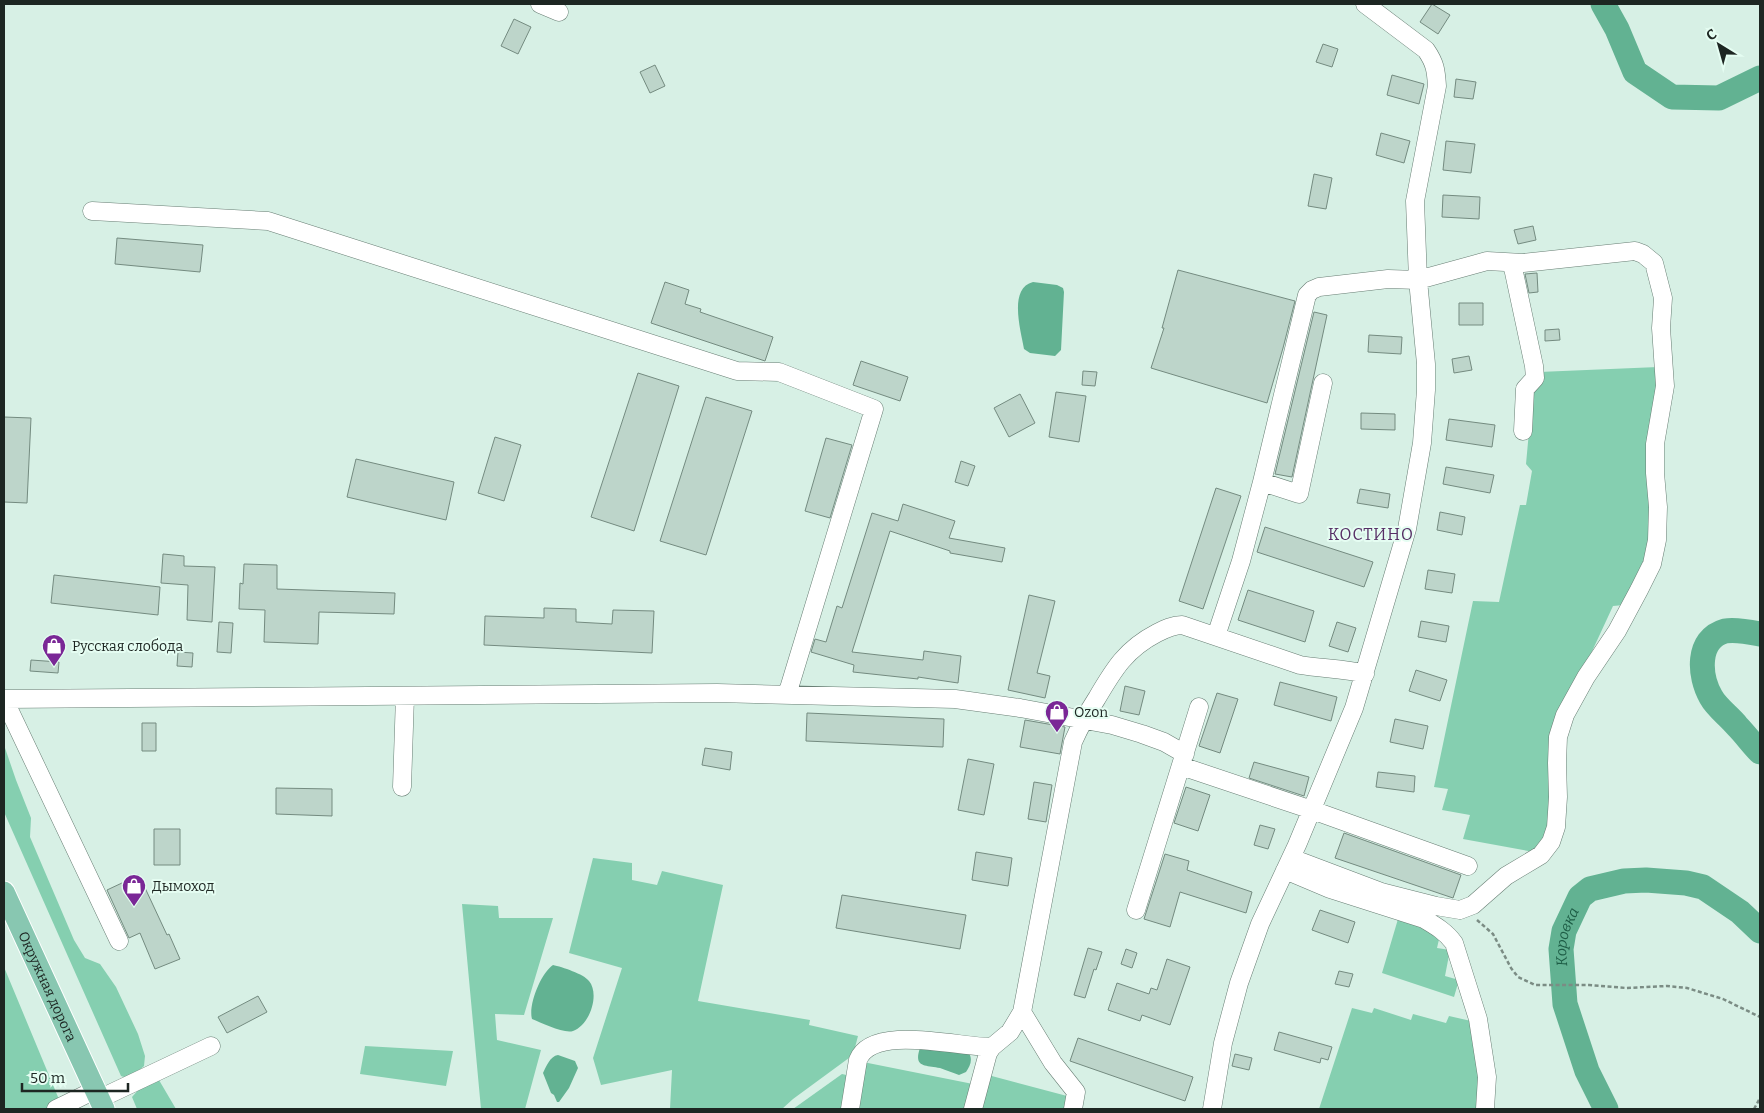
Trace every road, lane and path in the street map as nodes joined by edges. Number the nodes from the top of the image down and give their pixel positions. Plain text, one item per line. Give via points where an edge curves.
1 (540, 4) edge
2 (1365, 4) edge
3 (559, 12) dead end
4 (92, 211) dead end
5 (1512, 263) junction
6 (1418, 280) junction
7 (1323, 383) dead end
8 (1523, 431) dead end
9 (1262, 482) junction
10 (1216, 636) junction
11 (1365, 674) junction
12 (787, 695) junction
13 (405, 696) junction
14 (4, 699) edge
15 (1199, 707) dead end
16 (1084, 719) junction
17 (1183, 760) junction
18 (402, 787) dead end
19 (1312, 810) junction
20 (1288, 864) junction
21 (1468, 866) dead end
22 (4, 892) edge
23 (1136, 910) dead end
24 (1460, 910) junction
25 (118, 941) dead end
26 (1022, 1012) junction
27 (1760, 1017) edge
28 (211, 1046) dead end
29 (992, 1047) junction
30 (1760, 1098) edge
31 (99, 1099) edge
32 (56, 1109) edge
33 (850, 1109) edge
34 (973, 1109) edge
35 (1073, 1109) edge
36 (1212, 1109) edge
37 (1485, 1109) edge
38 (1754, 1109) edge

1 - 3 street
2 - 6 street via 1426,50 1434,61 1437,86 1415,201
4 - 12 street via 268,221 737,371 779,372 874,410
5 - 6 street via 1487,261
5 - 8 street via 1535,378 1525,389
5 - 24 street via 1635,251 1654,263 1662,298 1661,346 1665,386 1655,444 1656,540 1652,564 1639,590 1564,715 1558,737 1558,797 1556,827 1551,842 1540,855 1506,876 1473,905
6 - 9 street via 1388,279 1340,284 1319,287 1307,295
6 - 11 street via 1426,364 1422,443 1407,528
7 - 9 street via 1299,494
9 - 10 street
10 - 11 street via 1300,665 1349,669
10 - 16 street via 1175,625 1150,636 1120,661
11 - 19 street
12 - 13 street
12 - 16 street via 955,699
13 - 14 street
13 - 18 street
14 - 25 street
15 - 17 street
16 - 17 street via 1164,742
16 - 26 street via 1072,749
17 - 19 street
17 - 23 street
19 - 20 street
19 - 21 street
20 - 24 street via 1381,892
20 - 36 street via 1260,924 1239,983 1223,1042
20 - 37 street via 1330,889 1424,919 1449,936 1478,1019 1486,1077
22 - 31 main road, Окружная дорога
24 - 27 path via 1484,924 1518,977 1535,985 1687,988 1723,999
26 - 29 street via 1010,1032
26 - 35 street via 1053,1063 1076,1092
28 - 31 street
29 - 33 street via 921,1040 884,1042 868,1047 858,1060
29 - 34 street
30 - 38 path
31 - 32 street

